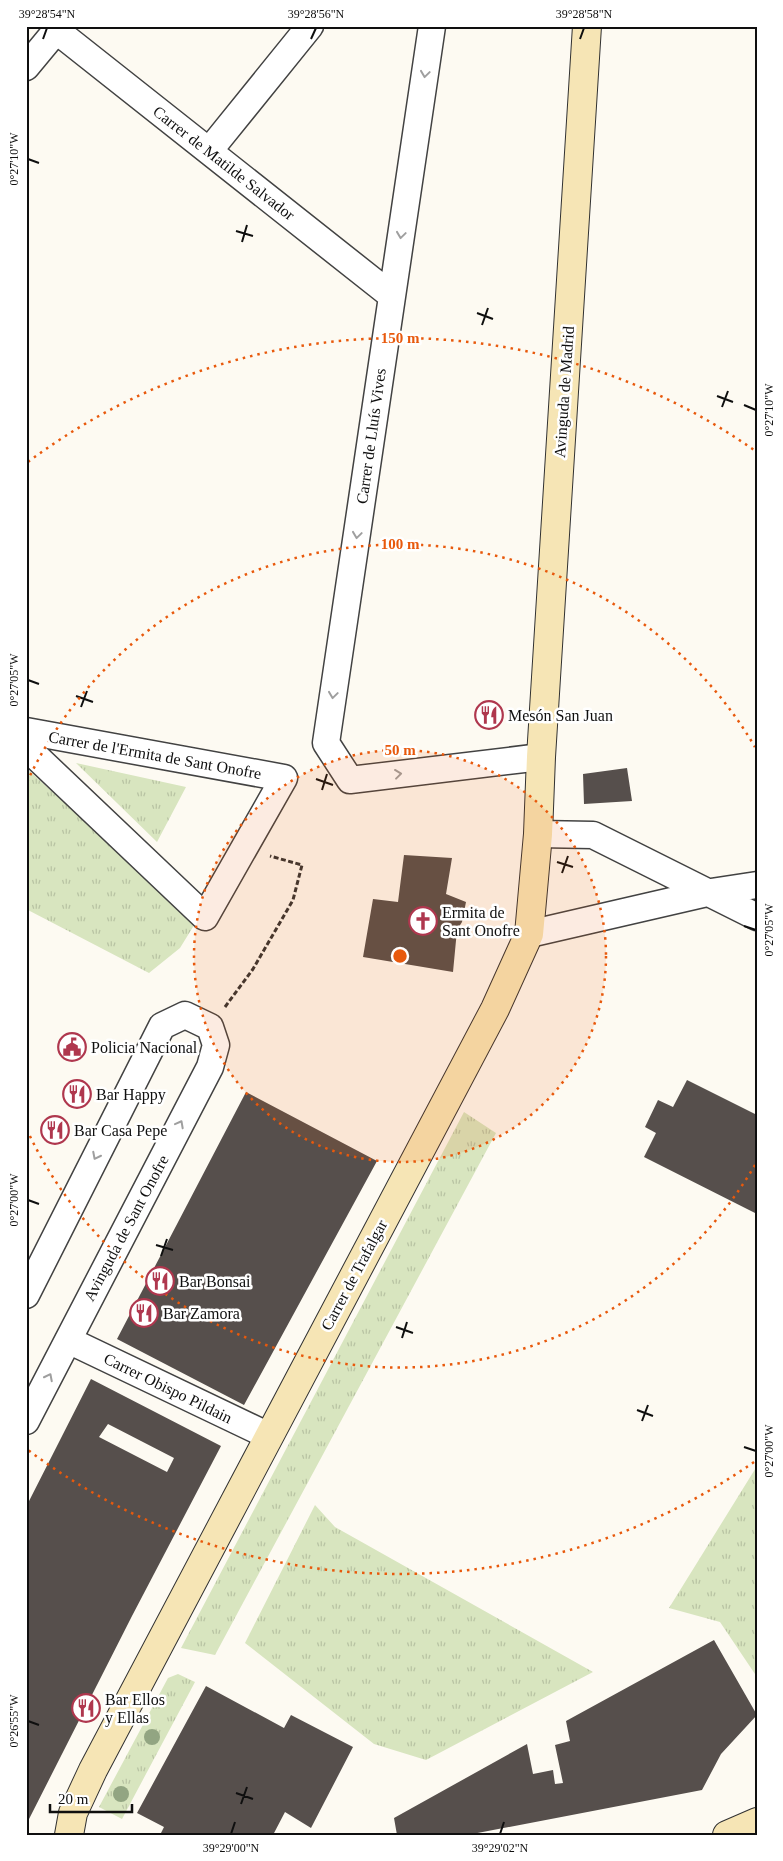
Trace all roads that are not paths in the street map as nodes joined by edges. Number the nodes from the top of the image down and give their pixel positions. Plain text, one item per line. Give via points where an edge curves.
1 (310, 26) edge
2 (432, 26) edge
3 (587, 26) edge
4 (59, 28) edge
5 (26, 67) edge
6 (209, 151) junction
7 (392, 296) junction
8 (26, 731) edge
9 (26, 747) edge
10 (541, 757) junction
11 (538, 834) junction
12 (757, 886) edge
13 (711, 892) junction
14 (757, 916) edge
15 (529, 934) junction
16 (26, 1295) edge
17 (68, 1340) junction
18 (26, 1420) edge
19 (269, 1436) junction
20 (93, 1770) junction
21 (757, 1822) edge
22 (52, 1835) edge
23 (69, 1835) edge
24 (727, 1835) edge

1 - 6 street
2 -> 7 street, Carrer de Lluís Vives
3 - 10 street, Avinguda de Madrid
4 - 5 street
4 - 6 street, Carrer de Matilde Salvador
6 - 7 street, Carrer de Matilde Salvador
7 -> 10 street, Carrer de Lluís Vives via 326,743 350,780
8 - 9 street, Carrer de l'Ermita de Sant Onofre via 284,778 205,917
10 - 11 street, Carrer de Trafalgar
11 - 13 street via 593,835
11 - 15 street, Carrer de Trafalgar
12 - 13 street
13 - 14 street
13 - 15 street
15 - 19 street, Carrer de Trafalgar via 495,1009
17 -> 16 street, Avinguda de Sant Onofre via 210,1067 216,1045 210,1027 185,1015 162,1026
18 -> 17 street, Avinguda de Sant Onofre
17 - 19 street, Carrer Obispo Pildain
19 - 20 street, Carrer de Trafalgar
20 - 22 street, Carrer de Trafalgar
20 - 23 street, Carrer de Trafalgar via 73,1813
21 - 24 street

